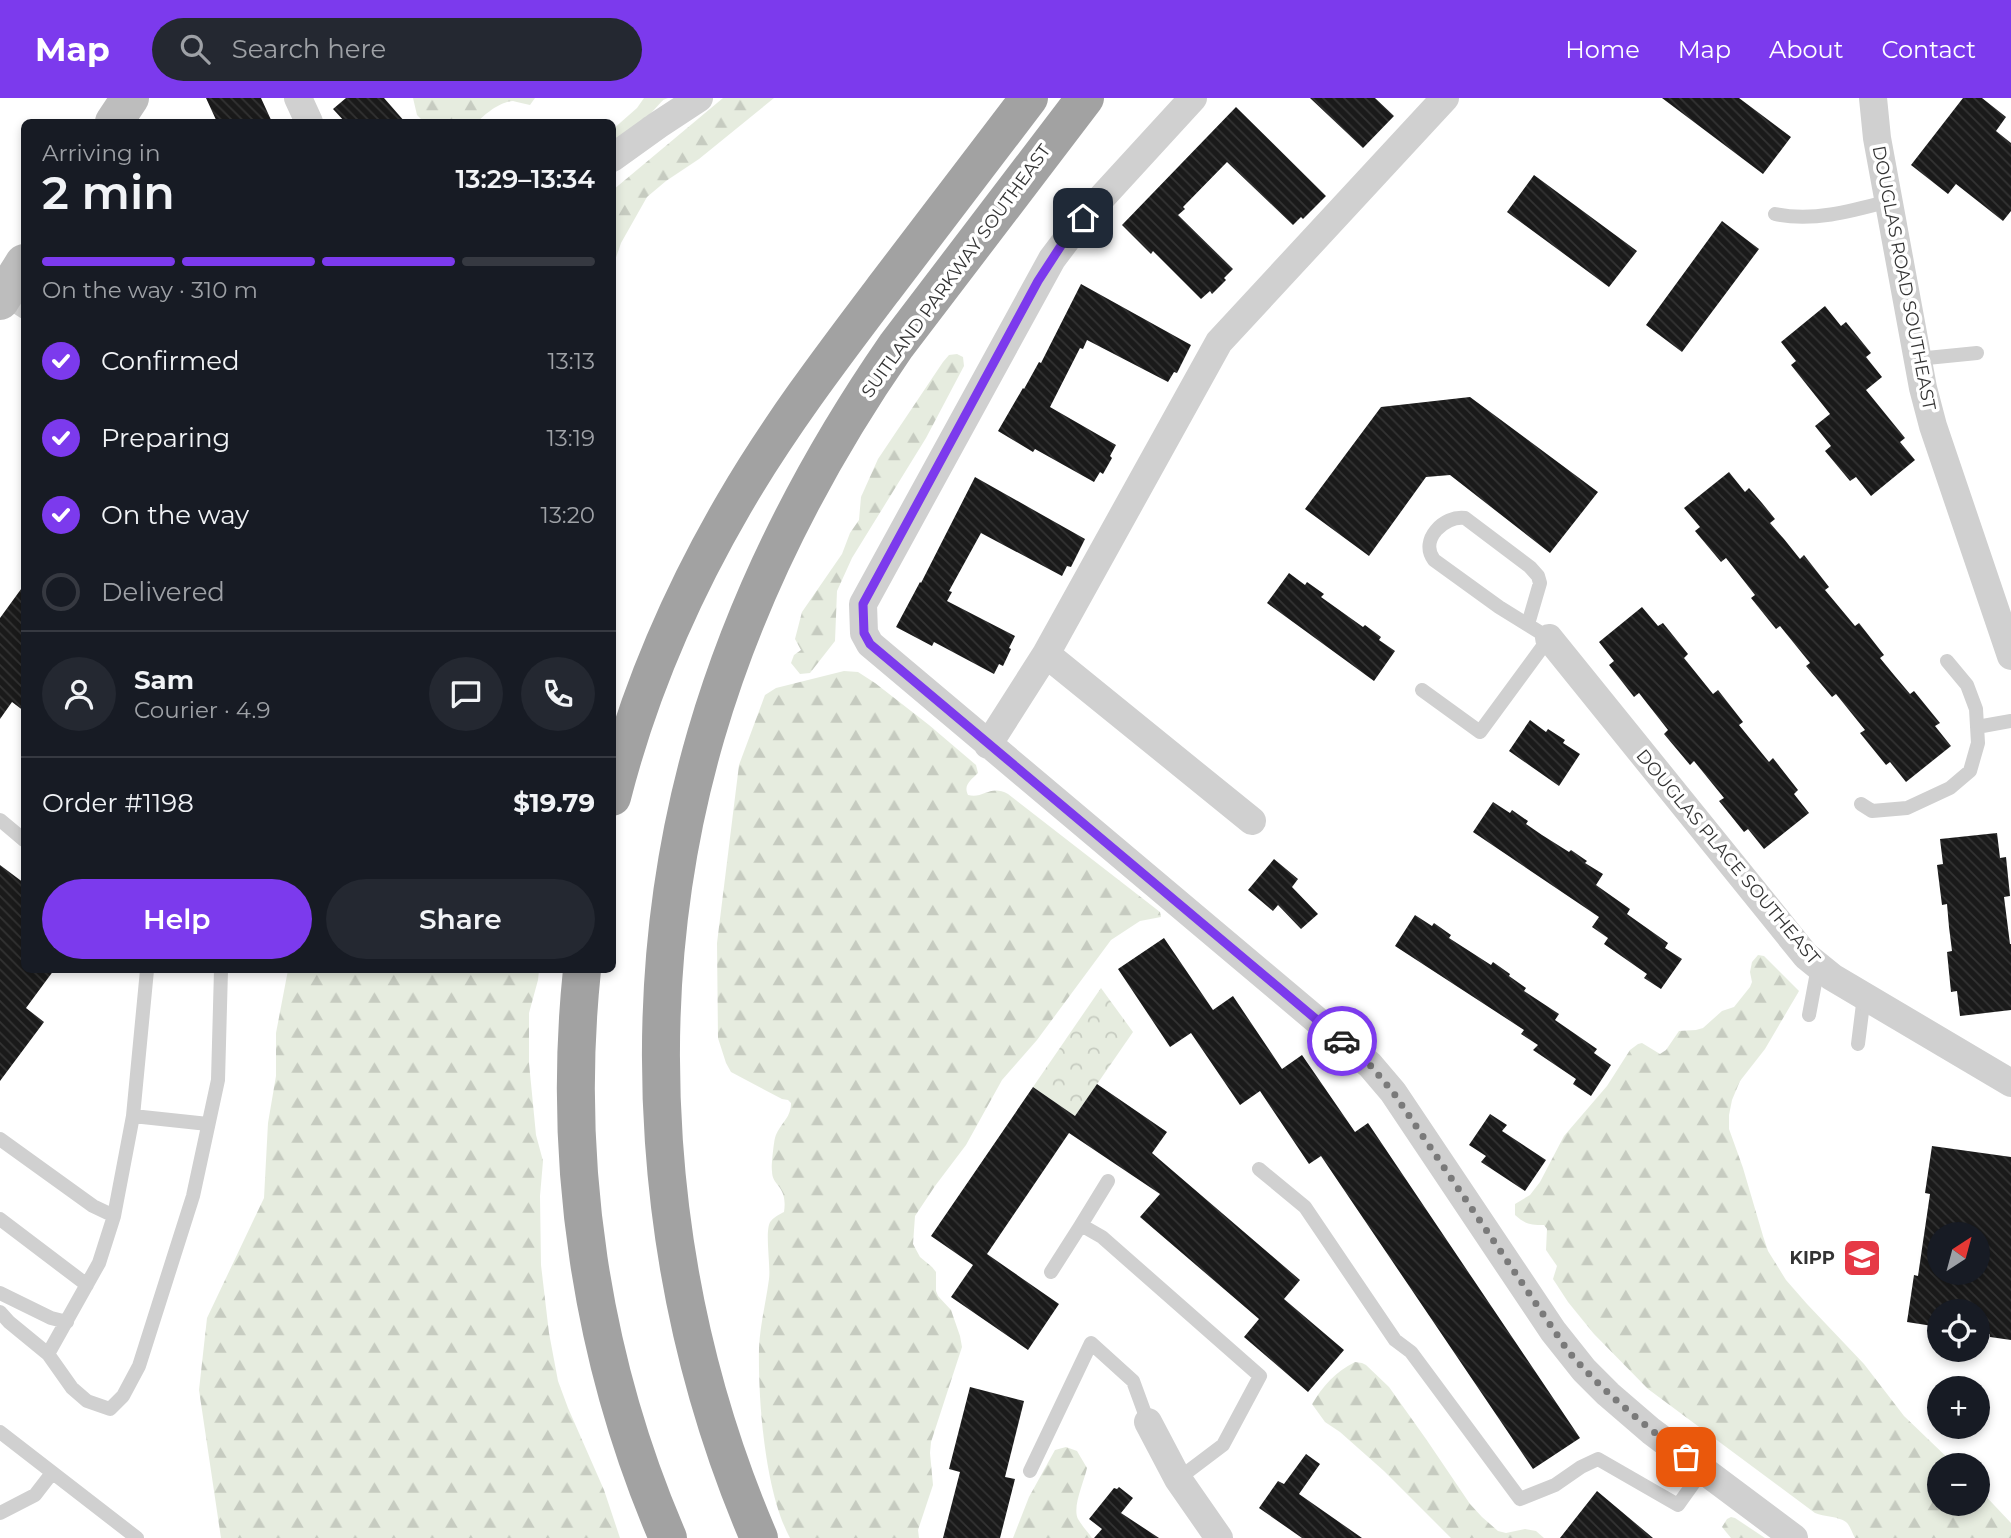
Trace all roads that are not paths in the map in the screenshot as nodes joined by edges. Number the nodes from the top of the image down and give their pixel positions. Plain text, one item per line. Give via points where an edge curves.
1 (130, 98) edge
2 (298, 98) edge
3 (699, 98) edge
4 (1029, 98) edge
5 (1086, 98) edge
6 (1104, 98) edge
7 (1193, 98) edge
8 (1445, 98) edge
9 (1872, 98) edge
10 (116, 119) edge
11 (308, 119) edge
12 (616, 155) edge
13 (1035, 163) junction
14 (1889, 201) junction
15 (1775, 214) dead end
16 (21, 270) edge
17 (7, 302) edge
18 (1977, 353) dead end
19 (1917, 359) junction
20 (1539, 631) junction
21 (1046, 654) junction
22 (2011, 656) edge
23 (1947, 661) dead end
24 (1422, 690) dead end
25 (2011, 721) edge
26 (1977, 727) junction
27 (988, 745) junction
28 (616, 784) edge
29 (1861, 804) dead end
30 (0, 820) edge
31 (1252, 821) dead end
32 (21, 838) edge
33 (1818, 967) junction
34 (147, 973) edge
35 (221, 973) edge
36 (582, 973) edge
37 (1864, 996) junction
38 (1809, 1015) dead end
39 (1858, 1044) dead end
40 (2011, 1083) edge
41 (132, 1116) junction
42 (208, 1124) junction
43 (0, 1139) edge
44 (1259, 1168) dead end
45 (1108, 1181) dead end
46 (114, 1216) junction
47 (0, 1219) edge
48 (1081, 1226) junction
49 (1051, 1272) dead end
50 (87, 1286) junction
51 (0, 1293) edge
52 (0, 1312) edge
53 (67, 1322) junction
54 (48, 1353) junction
55 (1148, 1422) joint
56 (0, 1432) edge
57 (1703, 1469) junction
58 (1030, 1471) dead end
59 (52, 1473) junction
60 (1178, 1479) junction
61 (0, 1513) edge
62 (138, 1538) edge
63 (668, 1538) edge
64 (759, 1538) edge
65 (1219, 1538) edge
66 (1794, 1538) edge

1 - 10 main road
2 - 11 street
3 - 12 street
4 - 28 highway via 833,356 735,502 659,658
5 - 13 highway, SUITLAND PARKWAY SOUTHEAST
6 - 13 highway
7 - 27 street via 1083,218 1052,259 863,604 864,633 870,644
8 - 21 street via 1219,342
9 - 14 street, DOUGLAS ROAD SOUTHEAST
13 - 64 highway, SUITLAND PARKWAY SOUTHEAST via 878,373 797,509 749,613 718,698 685,826 670,912 663,999 666,1175 696,1353 728,1460
14 - 15 lane via 1825,215
14 - 19 street, DOUGLAS ROAD SOUTHEAST
16 - 17 main road
18 - 19 lane
19 - 22 street, DOUGLAS ROAD SOUTHEAST via 1933,426
20 - 20 lane via 1434,560 1429,545 1441,525 1465,518 1538,576
20 - 24 lane via 1480,732
20 - 33 street, DOUGLAS PLACE SOUTHEAST
21 - 27 street
21 - 31 street
23 - 26 lane via 1967,685
25 - 26 lane
26 - 29 lane via 1978,743 1970,771 1950,788 1907,808 1872,811
27 - 57 street via 1370,1065 1393,1092 1568,1351 1625,1409
30 - 32 lane
33 - 37 street, DOUGLAS PLACE SOUTHEAST
33 - 38 lane
34 - 41 lane
35 - 42 lane via 218,1080
36 - 63 highway via 575,1100 585,1241 618,1393
37 - 39 lane
37 - 40 street, DOUGLAS PLACE SOUTHEAST
41 - 42 lane
41 - 46 lane
42 - 54 lane via 193,1196 139,1366 123,1396 110,1409 87,1401
43 - 46 lane
44 - 57 lane via 1305,1207 1395,1340 1411,1352 1520,1499 1555,1485 1598,1459 1678,1505
45 - 48 lane
46 - 50 lane
47 - 50 lane
48 - 49 lane
48 - 60 lane via 1102,1237 1260,1376 1223,1445
50 - 53 lane
51 - 53 lane
52 - 54 lane
53 - 54 lane
55 - 58 lane via 1133,1381 1091,1343
55 - 60 street
56 - 59 lane
57 - 66 street
59 - 61 lane via 36,1495
59 - 62 lane
60 - 65 street

